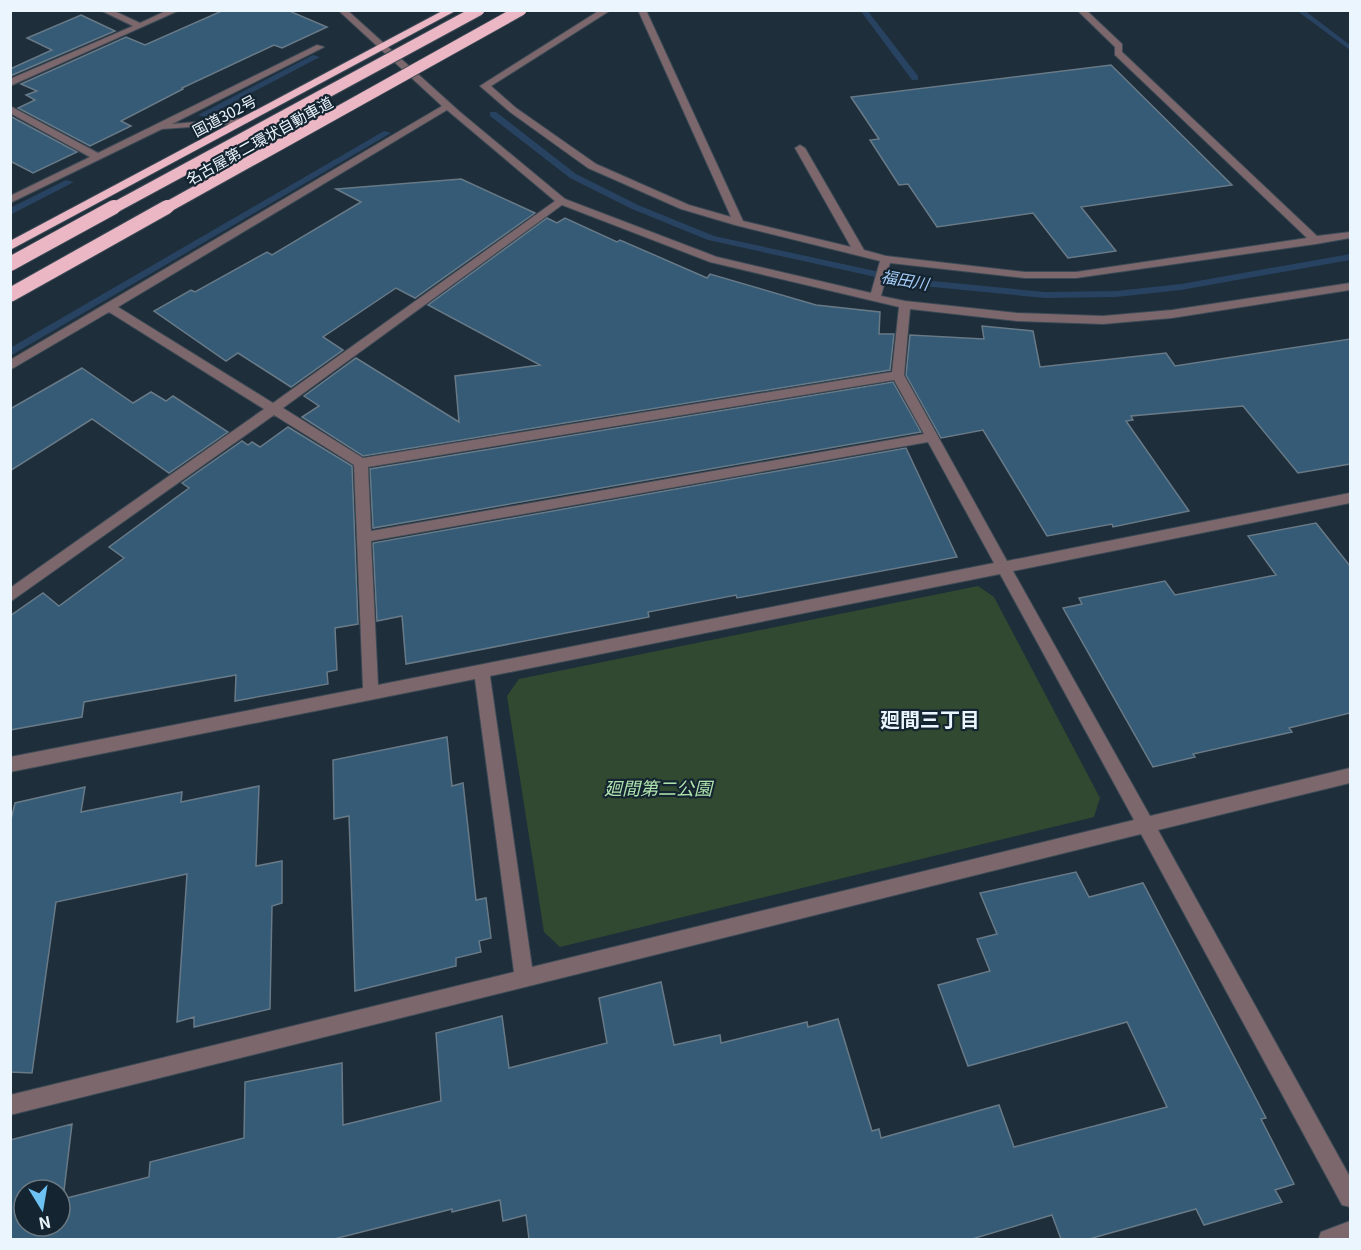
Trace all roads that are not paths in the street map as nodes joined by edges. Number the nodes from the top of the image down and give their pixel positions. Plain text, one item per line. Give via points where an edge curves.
1 (104, 10) edge
2 (176, 10) edge
3 (342, 10) edge
4 (452, 10) edge
5 (479, 10) edge
6 (521, 10) edge
7 (607, 10) edge
8 (642, 10) edge
9 (1082, 10) edge
10 (140, 26) junction
11 (384, 46) junction
12 (320, 47) dead end
13 (10, 84) edge
14 (448, 106) junction
15 (10, 109) edge
16 (243, 121) junction
17 (157, 127) junction
18 (800, 148) dead end
19 (98, 156) junction
20 (10, 200) edge
21 (561, 201) junction
22 (739, 223) junction
23 (1350, 235) edge
24 (1316, 241) junction
25 (10, 246) edge
26 (860, 253) junction
27 (885, 263) junction
28 (10, 264) edge
29 (1350, 285) edge
30 (876, 294) junction
31 (10, 295) edge
32 (905, 305) junction
33 (111, 308) junction
34 (10, 366) edge
35 (898, 375) junction
36 (273, 408) junction
37 (932, 437) junction
38 (361, 463) junction
39 (1350, 498) edge
40 (365, 537) junction
41 (1004, 567) junction
42 (10, 596) edge
43 (482, 671) junction
44 (371, 693) junction
45 (10, 765) edge
46 (1350, 774) edge
47 (1145, 825) junction
48 (524, 978) junction
49 (10, 1105) edge
50 (1350, 1197) edge
51 (1350, 1232) edge
52 (1329, 1239) edge

1 - 10 street
2 - 10 street
3 - 11 street
4 - 11 highway, 国道302号
5 - 28 highway, 名古屋第二環状自動車道, bridge
6 - 31 highway, 名古屋第二環状自動車道, bridge
7 - 22 street via 485,86 592,166 685,207
8 - 22 street
9 - 24 street via 1119,46 1118,53
10 - 13 street
11 - 14 street
11 - 16 highway, 国道302号
12 - 17 street
14 - 21 street
14 - 33 street
15 - 19 street
16 - 17 street
16 - 25 highway, 国道302号
17 - 19 street
18 - 26 street
19 - 20 street
21 - 30 street via 714,261
21 - 36 street
22 - 26 street
23 - 24 street
24 - 27 street via 1076,274 1025,275
26 - 27 street
27 - 30 street
29 - 32 street via 1172,314 1103,320 1017,317
30 - 32 street
32 - 35 street
33 - 34 street
33 - 36 street
35 - 37 street
35 - 38 street
36 - 38 street
36 - 42 street
37 - 40 street
37 - 41 street
38 - 40 street
39 - 41 street
40 - 44 street
41 - 43 street
41 - 47 street
43 - 44 street
43 - 48 street
44 - 45 street
46 - 47 street
47 - 48 street
47 - 50 street
48 - 49 street
51 - 52 street

